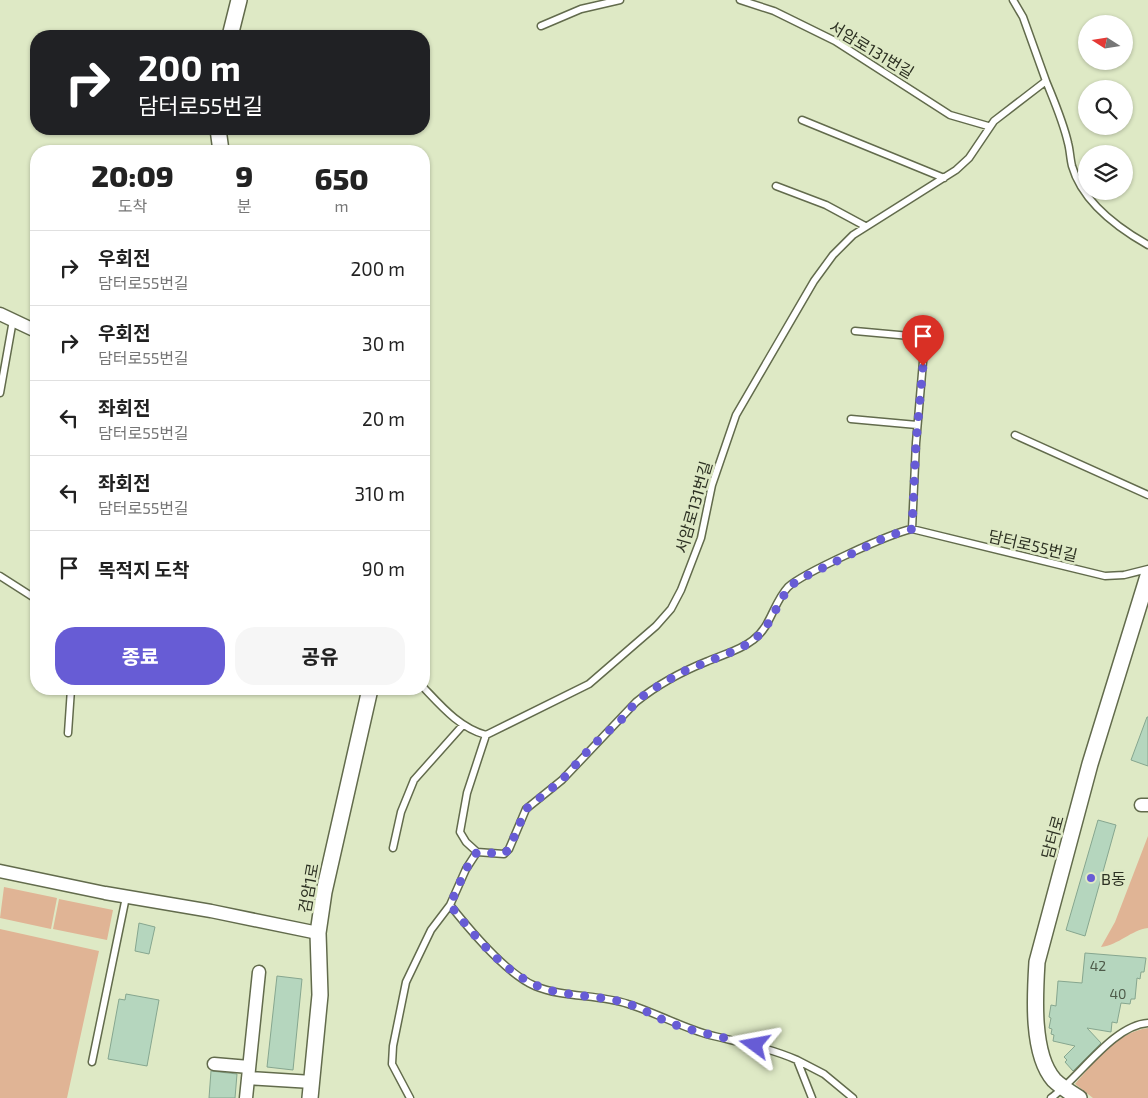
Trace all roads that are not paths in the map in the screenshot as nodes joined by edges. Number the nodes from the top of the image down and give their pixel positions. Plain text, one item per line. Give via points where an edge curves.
1 (239, 0) edge
2 (620, 0) edge
3 (740, 0) edge
4 (1013, 0) edge
5 (541, 26) dead end
6 (232, 30) edge
7 (1046, 81) junction
8 (802, 120) dead end
9 (988, 126) junction
10 (944, 178) junction
11 (776, 186) dead end
12 (865, 226) junction
13 (1148, 245) edge
14 (0, 314) edge
15 (13, 320) junction
16 (30, 328) edge
17 (855, 331) dead end
18 (0, 394) edge
19 (851, 419) dead end
20 (918, 425) junction
21 (1015, 435) dead end
22 (1148, 495) edge
23 (912, 529) junction
24 (1148, 569) edge
25 (0, 576) edge
26 (1148, 576) edge
27 (30, 595) edge
28 (430, 694) edge
29 (71, 695) edge
30 (369, 695) edge
31 (463, 725) junction
32 (68, 732) dead end
33 (486, 735) junction
34 (394, 848) dead end
35 (477, 852) junction
36 (0, 871) edge
37 (126, 897) junction
38 (450, 905) junction
39 (318, 933) junction
40 (259, 972) dead end
41 (1148, 1023) edge
42 (797, 1060) junction
43 (92, 1062) dead end
44 (214, 1064) dead end
45 (249, 1073) junction
46 (312, 1082) junction
47 (1064, 1088) junction
48 (246, 1098) edge
49 (310, 1098) edge
50 (410, 1098) edge
51 (812, 1098) edge
52 (853, 1098) edge
53 (1051, 1098) edge
54 (1079, 1098) edge

1 - 6 street
2 - 5 lane via 580,9
3 - 9 lane, 서암로131번길 via 774,10 835,41 950,115
4 - 7 lane via 1023,16
7 - 9 lane, 서암로131번길
7 - 13 lane via 1064,127 1072,166 1086,192 1106,217
8 - 10 lane
9 - 10 lane, 서암로131번길 via 969,158
10 - 12 lane, 서암로131번길
11 - 12 lane via 826,205
12 - 33 lane, 서암로131번길 via 833,256 814,281 736,415 712,485 701,538 671,609 589,684
14 - 15 street
15 - 16 street
15 - 18 lane
17 - 20 lane via 910,336 922,342
19 - 20 lane
20 - 23 lane
21 - 22 lane
23 - 24 lane, 담터로55번길 via 1105,576
23 - 35 lane, 담터로55번길 via 888,536 815,571 788,588 765,629 754,640 682,672 636,702 562,780 526,809 504,854
25 - 27 lane
26 - 47 street, 담터로 via 1090,764 1037,962 1038,1037 1044,1063
28 - 31 lane
29 - 32 lane
30 - 39 street, 검암1로
31 - 33 lane via 472,732
31 - 34 lane via 414,780 401,812
33 - 35 lane via 467,793 460,832
35 - 38 lane
36 - 37 street
37 - 39 street
37 - 43 lane
38 - 42 lane via 494,954 534,986 628,1004 670,1023 771,1049
38 - 50 lane via 431,930 406,982 392,1064
39 - 46 street, 검암1로 via 320,995
40 - 45 street
41 - 47 lane via 1126,1030 1112,1040
42 - 51 lane
42 - 52 lane via 824,1074
44 - 45 street
45 - 46 street
45 - 48 street
46 - 49 street, 검암1로
47 - 53 lane
47 - 54 street, 담터로

